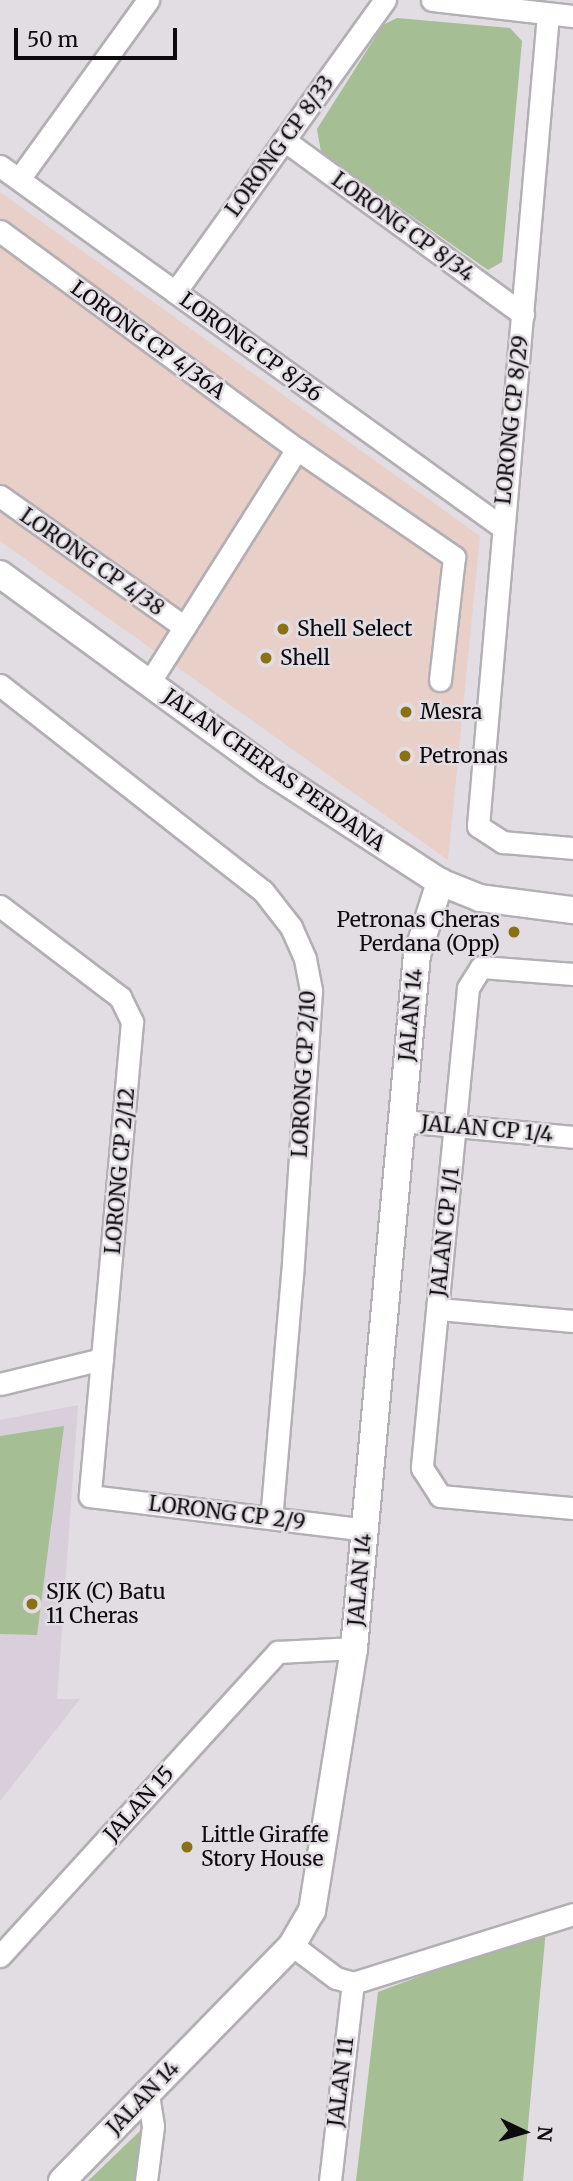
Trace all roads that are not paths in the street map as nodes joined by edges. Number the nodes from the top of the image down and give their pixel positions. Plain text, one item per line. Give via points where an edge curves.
1 (148, 0) edge
2 (385, 0) edge
3 (432, 0) edge
4 (548, 13) junction
5 (573, 16) edge
6 (284, 140) junction
7 (0, 166) edge
8 (19, 179) junction
9 (0, 231) edge
10 (175, 292) junction
11 (523, 314) junction
12 (297, 449) junction
13 (0, 496) edge
14 (502, 527) junction
15 (0, 574) edge
16 (184, 627) junction
17 (440, 680) dead end
18 (149, 683) junction
19 (0, 685) edge
20 (573, 848) edge
21 (440, 882) junction
22 (0, 906) edge
23 (573, 910) edge
24 (573, 974) edge
25 (402, 1121) junction
26 (455, 1126) junction
27 (573, 1137) edge
28 (438, 1309) junction
29 (573, 1321) edge
30 (102, 1359) junction
31 (0, 1384) edge
32 (90, 1496) joint
33 (573, 1508) edge
34 (271, 1518) junction
35 (365, 1530) junction
36 (354, 1648) junction
37 (573, 1914) edge
38 (292, 1945) junction
39 (0, 1956) edge
40 (353, 1983) junction
41 (148, 2093) junction
42 (62, 2181) edge
43 (146, 2181) edge
44 (330, 2181) edge

1 - 8 street
2 - 6 street, LORONG CP 8/33
3 - 4 street
4 - 5 street
4 - 11 street, LORONG CP 8/29
6 - 10 street, LORONG CP 8/33
6 - 11 street, LORONG CP 8/34
7 - 8 street, LORONG CP 8/36
8 - 10 street, LORONG CP 8/36
9 - 12 street, LORONG CP 4/36A
10 - 14 street, LORONG CP 8/36
11 - 14 street, LORONG CP 8/29
12 - 16 street
12 - 17 street, LORONG CP 4/36A via 454,557
13 - 16 street, LORONG CP 4/38
14 - 20 street, LORONG CP 8/29 via 478,826 503,842
15 - 18 street, JALAN CHERAS PERDANA
16 - 18 street
18 - 21 street, JALAN CHERAS PERDANA via 268,770
19 - 34 street, LORONG CP 2/10 via 263,891 291,928 305,958 311,991
21 - 23 street, JALAN CHERAS PERDANA via 480,898
21 - 25 street, JALAN 14 via 417,955
22 - 30 street, LORONG CP 2/12 via 120,997 132,1022
24 - 26 street, JALAN CP 1/1 via 481,967 468,988
25 - 26 street, JALAN CP 1/4
25 - 35 street, JALAN 14
26 - 27 street, JALAN CP 1/4
26 - 28 street, JALAN CP 1/1
28 - 29 street
28 - 33 street, JALAN CP 1/1 via 422,1468 440,1496
30 - 31 street
30 - 32 street, LORONG CP 2/12
32 - 34 street, LORONG CP 2/9
34 - 35 street, LORONG CP 2/9
35 - 36 street, JALAN 14
36 - 38 street, JALAN 14 via 316,1892 312,1911
36 - 39 street, JALAN 15 via 278,1652
37 - 40 street
38 - 40 street via 336,1978
38 - 41 street, JALAN 14
40 - 44 street, JALAN 11
41 - 42 street, JALAN 14
41 - 43 street via 153,2126

